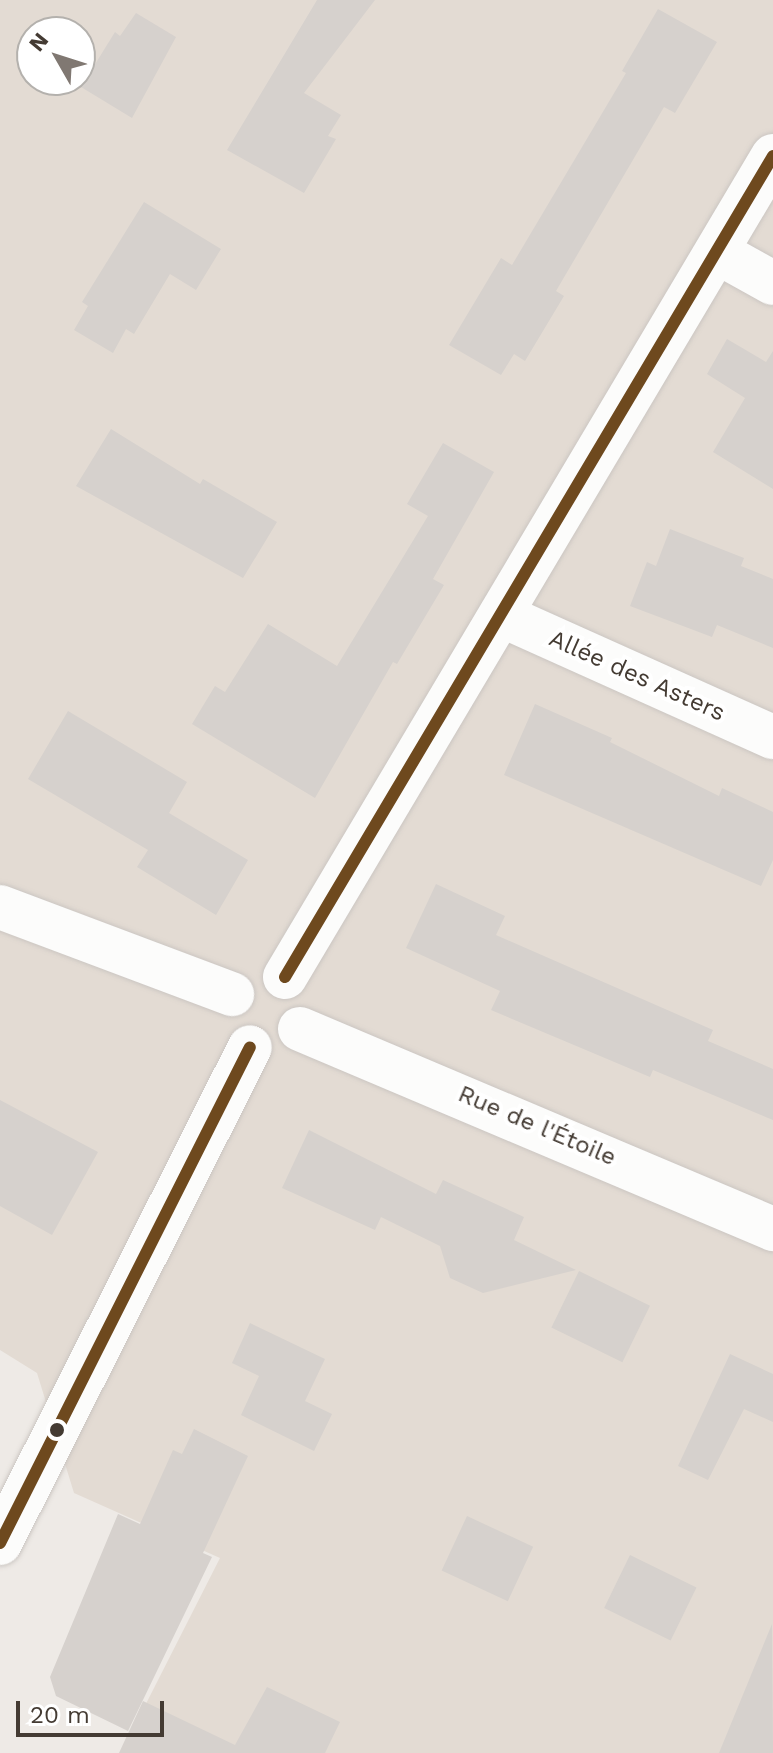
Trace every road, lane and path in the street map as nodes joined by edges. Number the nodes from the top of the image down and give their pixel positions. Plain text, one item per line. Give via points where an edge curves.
1 (773, 156) edge
2 (717, 252) junction
3 (773, 283) edge
4 (501, 615) junction
5 (773, 737) edge
6 (0, 907) edge
7 (285, 977) junction
8 (232, 994) junction
9 (300, 1029) junction
10 (250, 1047) junction
11 (773, 1229) edge
12 (0, 1543) edge

1 - 2 street
2 - 3 street
2 - 4 street
4 - 5 street, Allée des Asters
4 - 7 street
6 - 8 street
7 - 8 street via 251,975
7 - 9 street via 298,989 304,1006
8 - 10 street via 227,1017 233,1034
9 - 10 street via 280,1048
9 - 11 street, Rue de l'Étoile
10 - 12 street

